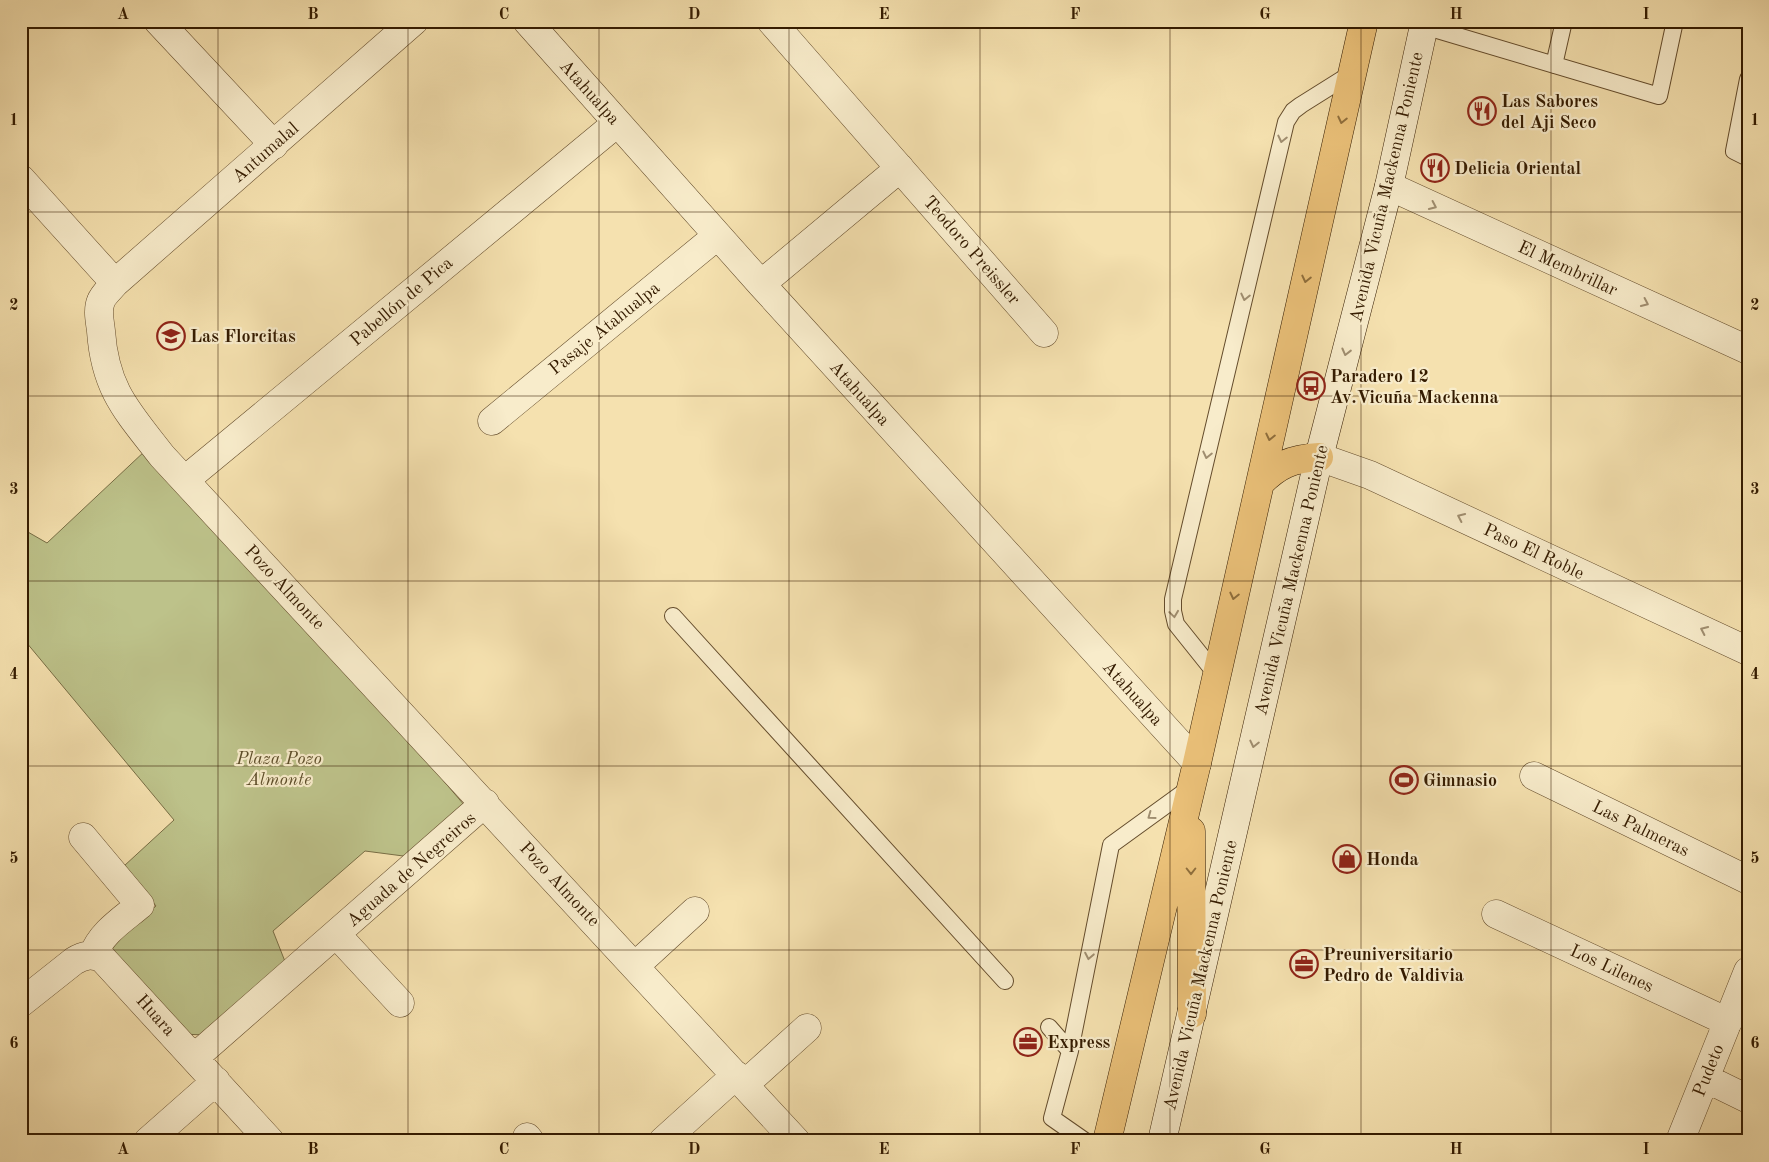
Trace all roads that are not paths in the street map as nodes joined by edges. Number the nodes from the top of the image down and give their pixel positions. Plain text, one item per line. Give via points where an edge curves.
1 (158, 21) edge
2 (414, 21) edge
3 (527, 21) edge
4 (771, 21) edge
5 (1364, 21) edge
6 (1564, 21) edge
7 (1676, 21) edge
8 (1424, 24) edge
9 (1554, 65) junction
10 (1352, 73) junction
11 (1748, 79) edge
12 (617, 123) junction
13 (274, 145) junction
14 (1748, 158) edge
15 (900, 168) junction
16 (21, 179) edge
17 (1389, 186) junction
18 (717, 236) junction
19 (115, 283) junction
20 (761, 284) junction
21 (1044, 333) dead end
22 (1748, 350) edge
23 (492, 421) dead end
24 (1319, 458) junction
25 (185, 480) junction
26 (1260, 483) junction
27 (672, 616) dead end
28 (1748, 650) edge
29 (1216, 674) junction
30 (1194, 775) junction
31 (1534, 776) dead end
32 (485, 804) junction
33 (83, 837) dead end
34 (1748, 880) edge
35 (695, 912) dead end
36 (1496, 914) dead end
37 (336, 934) junction
38 (92, 955) junction
39 (636, 966) junction
40 (1748, 971) edge
41 (1005, 981) dead end
42 (21, 1003) edge
43 (400, 1003) dead end
44 (1192, 1014) junction
45 (1728, 1022) junction
46 (1049, 1027) dead end
47 (807, 1028) dead end
48 (1070, 1050) junction
49 (194, 1058) junction
50 (1705, 1078) junction
51 (741, 1080) junction
52 (216, 1081) junction
53 (1748, 1099) edge
54 (148, 1141) edge
55 (270, 1141) edge
56 (663, 1141) edge
57 (796, 1141) edge
58 (1085, 1141) edge
59 (1107, 1141) edge
60 (1162, 1141) edge
61 (1680, 1141) edge

1 - 13 street
2 - 13 street, Antumalal
3 - 12 street, Atahualpa
4 - 15 street, Teodoro Preissler
5 - 10 main road
6 - 9 lane
7 - 9 lane via 1659,96
8 - 9 lane
8 - 17 street, Avenida Vicuña Mackenna Poniente
10 -> 26 main road
10 -> 29 lane via 1301,105 1286,122 1173,599 1176,624
11 - 14 lane via 1734,151
12 - 18 street, Atahualpa
12 - 25 street, Pabellón de Pica
13 - 19 street, Antumalal
15 - 20 street
15 - 21 street, Teodoro Preissler
16 - 19 street
17 -> 22 street, El Membrillar
17 -> 24 street, Avenida Vicuña Mackenna Poniente
18 - 20 street, Atahualpa
18 - 23 street, Pasaje Atahualpa
19 - 25 street, Pozo Almonte via 101,300 99,310 110,380 128,413
20 - 30 street, Atahualpa
24 - 26 main road via 1290,461
28 -> 24 street, Paso El Roble via 1370,475
24 -> 44 street, Avenida Vicuña Mackenna Poniente
25 - 32 street, Pozo Almonte
26 -> 29 main road
27 - 41 lane
29 - 30 main road
30 -> 44 main road
30 -> 48 lane via 1111,845
30 - 59 main road
31 - 34 street, Las Palmeras
32 - 37 street, Aguada de Negreiros
32 - 39 street, Pozo Almonte
33 - 38 street via 140,905 106,933
35 - 39 street
36 - 45 street, Los Lilenes
37 - 43 street, Aguada de Negreiros
37 - 49 street, Aguada de Negreiros
38 - 42 street via 74,960
38 - 49 street, Huara via 109,964
39 - 51 street, Pozo Almonte
40 - 45 street, Pudeto
44 - 60 street, Avenida Vicuña Mackenna Poniente
45 - 50 street, Pudeto
46 - 48 lane
47 - 51 street
48 - 58 lane via 1052,1118
49 - 52 street, Huara
50 - 53 street
50 - 61 street, Pudeto
51 - 56 street
51 - 57 street, Pozo Almonte
52 - 54 street
52 - 55 street, Huara

